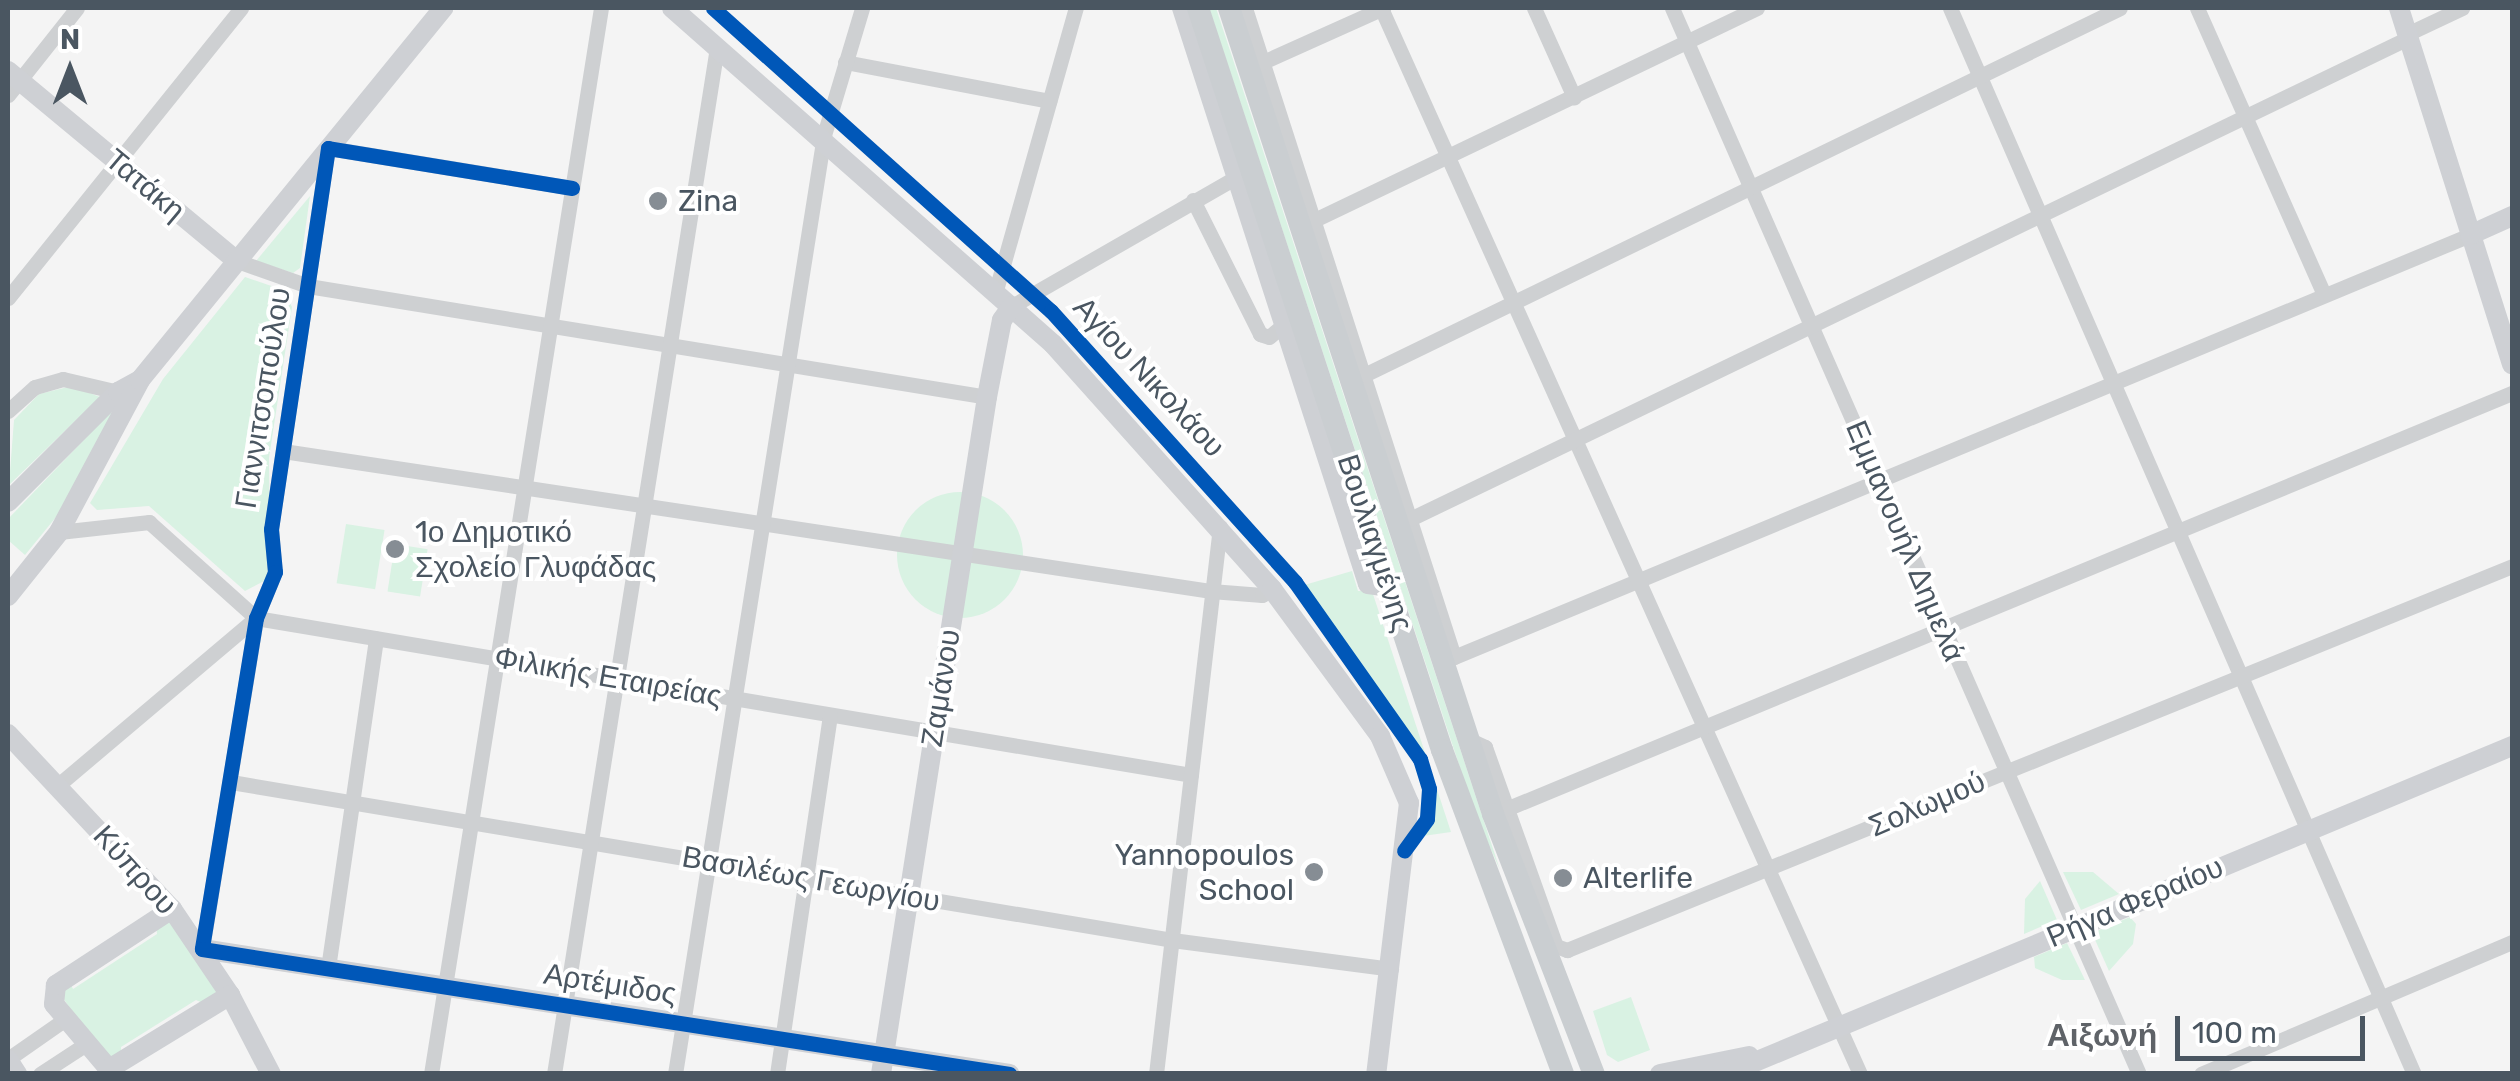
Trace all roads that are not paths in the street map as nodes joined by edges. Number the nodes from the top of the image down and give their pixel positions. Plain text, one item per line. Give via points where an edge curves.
1 (78, 8) edge
2 (241, 8) edge
3 (443, 8) edge
4 (602, 8) edge
5 (672, 8) edge
6 (862, 8) edge
7 (1076, 8) edge
8 (1182, 8) edge
9 (1198, 8) edge
10 (1229, 8) edge
11 (1245, 8) edge
12 (1382, 8) edge
13 (1534, 8) edge
14 (1672, 8) edge
15 (1758, 8) edge
16 (1950, 8) edge
17 (2120, 8) edge
18 (2197, 8) edge
19 (2399, 8) edge
20 (2462, 8) edge
21 (2408, 36) junction
22 (1687, 43) junction
23 (717, 47) junction
24 (845, 62) junction
25 (1263, 62) junction
26 (1979, 74) junction
27 (12, 82) edge
28 (1574, 97) junction
29 (1049, 101) junction
30 (2244, 114) junction
31 (824, 135) junction
32 (328, 148) junction
33 (1446, 157) junction
34 (118, 162) junction
35 (1236, 177) junction
36 (1752, 186) junction
37 (572, 188) junction
38 (1193, 200) junction
39 (2040, 214) junction
40 (2512, 216) edge
41 (1306, 224) junction
42 (1261, 225) junction
43 (2512, 230) edge
44 (2472, 240) junction
45 (237, 261) junction
46 (308, 286) junction
47 (996, 290) junction
48 (2324, 294) junction
49 (8, 298) edge
50 (1012, 306) junction
51 (1512, 306) junction
52 (1338, 320) junction
53 (1812, 324) junction
54 (550, 326) junction
55 (1282, 326) junction
56 (670, 345) junction
57 (785, 364) junction
58 (2512, 364) edge
59 (1364, 375) junction
60 (140, 380) junction
61 (2113, 382) junction
62 (118, 392) junction
63 (2512, 393) edge
64 (987, 397) junction
65 (9, 405) edge
66 (1574, 440) junction
67 (283, 451) junction
68 (1881, 479) junction
69 (524, 488) junction
70 (1396, 497) junction
71 (8, 502) edge
72 (644, 506) junction
73 (1410, 518) junction
74 (763, 525) junction
75 (1220, 527) junction
76 (59, 532) junction
77 (2178, 532) junction
78 (963, 551) junction
79 (2512, 566) edge
80 (1638, 580) junction
81 (1389, 587) junction
82 (1272, 589) junction
83 (1211, 591) junction
84 (8, 596) edge
85 (256, 618) junction
86 (1940, 628) junction
87 (376, 638) junction
88 (497, 658) junction
89 (2240, 673) junction
90 (616, 678) junction
91 (732, 698) junction
92 (830, 714) junction
93 (1704, 729) junction
94 (934, 732) junction
95 (8, 734) edge
96 (1468, 739) junction
97 (2512, 746) edge
98 (2003, 772) junction
99 (1191, 775) junction
100 (232, 782) junction
101 (58, 786) junction
102 (354, 802) junction
103 (1506, 809) junction
104 (470, 822) junction
105 (2308, 830) junction
106 (591, 842) junction
107 (708, 862) junction
108 (1767, 872) junction
109 (806, 878) junction
110 (908, 895) junction
111 (172, 908) junction
112 (1543, 910) junction
113 (2075, 927) junction
114 (1172, 940) junction
115 (2512, 942) edge
116 (1542, 946) junction
117 (202, 949) junction
118 (328, 968) junction
119 (1391, 970) junction
120 (444, 986) junction
121 (230, 995) junction
122 (2381, 998) junction
123 (565, 1005) junction
124 (64, 1020) junction
125 (682, 1023) junction
126 (1839, 1025) junction
127 (782, 1038) junction
128 (1547, 1038) junction
129 (83, 1046) junction
130 (1756, 1056) junction
131 (8, 1059) edge
132 (883, 1064) edge
133 (17, 1074) edge
134 (40, 1074) edge
135 (271, 1074) edge
136 (432, 1074) edge
137 (554, 1074) edge
138 (674, 1074) edge
139 (777, 1074) edge
140 (1009, 1074) edge
141 (1156, 1074) edge
142 (1376, 1074) edge
143 (1546, 1074) edge
144 (1563, 1074) edge
145 (1594, 1074) edge
146 (1660, 1074) edge
147 (1726, 1074) edge
148 (1860, 1074) edge
149 (2139, 1074) edge
150 (2201, 1074) edge
151 (2414, 1074) edge

1 - 27 street
2 - 34 street
3 - 32 street
4 - 37 street
5 - 23 street, Αγίου Νικολάου
6 - 24 street
7 - 29 street
8 - 35 street
9 - 42 main road, Βουλιαγμένης
10 - 41 main road, Βουλιαγμένης
11 - 25 street
12 - 25 street
12 - 33 street
13 - 28 street
14 - 22 street, Εμμανουήλ Δημελά
15 - 22 street
16 - 26 street
17 - 26 street
18 - 30 street
19 - 21 street
20 - 21 street
21 - 30 street
21 - 44 street
22 - 28 street
22 - 36 street, Εμμανουήλ Δημελά
23 - 31 street, Αγίου Νικολάου
23 - 56 street
24 - 29 street
24 - 31 street
25 - 41 street
26 - 36 street
26 - 39 street
27 - 34 street, Τατάκη
28 - 33 street
29 - 47 street
30 - 39 street
30 - 48 street
31 - 47 street, Αγίου Νικολάου
31 - 57 street
32 - 37 street
32 - 45 street
32 - 46 street, Γιαννιτσοπούλου
33 - 41 street
33 - 51 street
34 - 45 street, Τατάκη
34 - 49 street
35 - 38 street
35 - 42 street
36 - 51 street
36 - 53 street, Εμμανουήλ Δημελά
37 - 54 street
38 - 50 street
38 - 55 street via 1260,334 1270,337
39 - 53 street
39 - 61 street
40 - 44 street
41 - 52 main road, Βουλιαγμένης
42 - 55 street
42 - 81 main road, Βουλιαγμένης
43 - 44 street
44 - 48 street
44 - 58 street
45 - 46 street
45 - 60 street
46 - 54 street
46 - 67 street, Γιαννιτσοπούλου
47 - 50 street, Αγίου Νικολάου
48 - 61 street
50 - 64 street, Ζαμάνου via 1002,320
50 - 75 street, Αγίου Νικολάου
51 - 59 street
51 - 66 street
52 - 59 street
52 - 70 main road, Βουλιαγμένης
53 - 66 street
53 - 68 street, Εμμανουήλ Δημελά
54 - 56 street
54 - 69 street
55 - 81 street via 1368,584
56 - 57 street
56 - 72 street
57 - 64 street
57 - 74 street
59 - 70 street
60 - 62 street
60 - 76 street
61 - 68 street
61 - 77 street
62 - 65 street via 62,378
62 - 71 street
63 - 77 street
64 - 78 street, Ζαμάνου
66 - 73 street
66 - 80 street
67 - 69 street
67 - 85 street, Γιαννιτσοπούλου via 271,529 275,572
68 - 80 street
68 - 86 street, Εμμανουήλ Δημελά
69 - 72 street
69 - 88 street
70 - 73 street
70 - 96 main road, Βουλιαγμένης
72 - 74 street
72 - 90 street
73 - 80 street via 1454,656
74 - 78 street
74 - 91 street
75 - 82 street, Αγίου Νικολάου
75 - 83 street
76 - 84 street
76 - 85 street via 149,522
77 - 86 street
77 - 89 street
78 - 83 street
78 - 94 street, Ζαμάνου
79 - 89 street, Σολωμού
80 - 93 street
81 - 128 main road, Βουλιαγμένης
82 - 83 street via 1262,596
82 - 119 street, Αγίου Νικολάου via 1400,771 1409,803
83 - 99 street
85 - 87 street, Φιλικής Εταιρείας
85 - 100 street, Γιαννιτσοπούλου
85 - 101 street
86 - 93 street
86 - 98 street, Εμμανουήλ Δημελά
87 - 88 street, Φιλικής Εταιρείας
87 - 102 street
88 - 90 street, Φιλικής Εταιρείας
88 - 104 street
89 - 98 street, Σολωμού
89 - 105 street
90 - 91 street, Φιλικής Εταιρείας
90 - 106 street
91 - 92 street, Φιλικής Εταιρείας
91 - 107 street
92 - 94 street, Φιλικής Εταιρείας
92 - 109 street
93 - 103 street
93 - 108 street
94 - 99 street, Φιλικής Εταιρείας
94 - 110 street, Ζαμάνου
95 - 101 street, Κύπρου
96 - 103 street, Σολωμού via 1485,747
96 - 116 main road, Βουλιαγμένης
97 - 105 street, Ρήγα Φεραίου
98 - 108 street, Σολωμού
98 - 113 street, Εμμανουήλ Δημελά
99 - 114 street
100 - 102 street, Βασιλέως Γεωργίου
100 - 117 street, Γιαννιτσοπούλου
101 - 111 street, Κύπρου
102 - 104 street, Βασιλέως Γεωργίου
102 - 118 street
103 - 112 street, Σολωμού
104 - 106 street, Βασιλέως Γεωργίου
104 - 120 street
105 - 113 street, Ρήγα Φεραίου
105 - 122 street
106 - 107 street, Βασιλέως Γεωργίου
106 - 123 street
107 - 109 street, Βασιλέως Γεωργίου
107 - 125 street
108 - 112 street, Σολωμού via 1567,950 1556,946
108 - 126 street
109 - 110 street, Βασιλέως Γεωργίου
109 - 127 street
110 - 114 street, Βασιλέως Γεωργίου
110 - 132 street, Ζαμάνου
111 - 117 street, Κύπρου
111 - 124 street via 56,985 52,1000
112 - 116 main road
113 - 126 street, Ρήγα Φεραίου
113 - 149 street, Εμμανουήλ Δημελά
114 - 119 street, Βασιλέως Γεωργίου
114 - 141 street
115 - 122 street
116 - 145 main road, Βουλιαγμένης
117 - 118 street, Αρτέμιδος
117 - 121 street, Κύπρου
118 - 120 street, Αρτέμιδος
119 - 142 street, Αγίου Νικολάου
120 - 123 street, Αρτέμιδος
120 - 136 street
121 - 129 street via 114,1068 99,1065
121 - 135 street, Κύπρου
122 - 150 street
122 - 151 street
123 - 125 street, Αρτέμιδος
123 - 137 street
124 - 129 street
124 - 131 street
125 - 127 street, Αρτέμιδος
125 - 138 street
126 - 130 street, Ρήγα Φεραίου
126 - 148 street
127 - 132 street, Αρτέμιδος
127 - 139 street
128 - 143 main road
128 - 144 main road, Βουλιαγμένης
129 - 134 street
130 - 146 street, Ρήγα Φεραίου
130 - 147 street, Ρήγα Φεραίου
131 - 133 street
132 - 140 street, Αρτέμιδος

